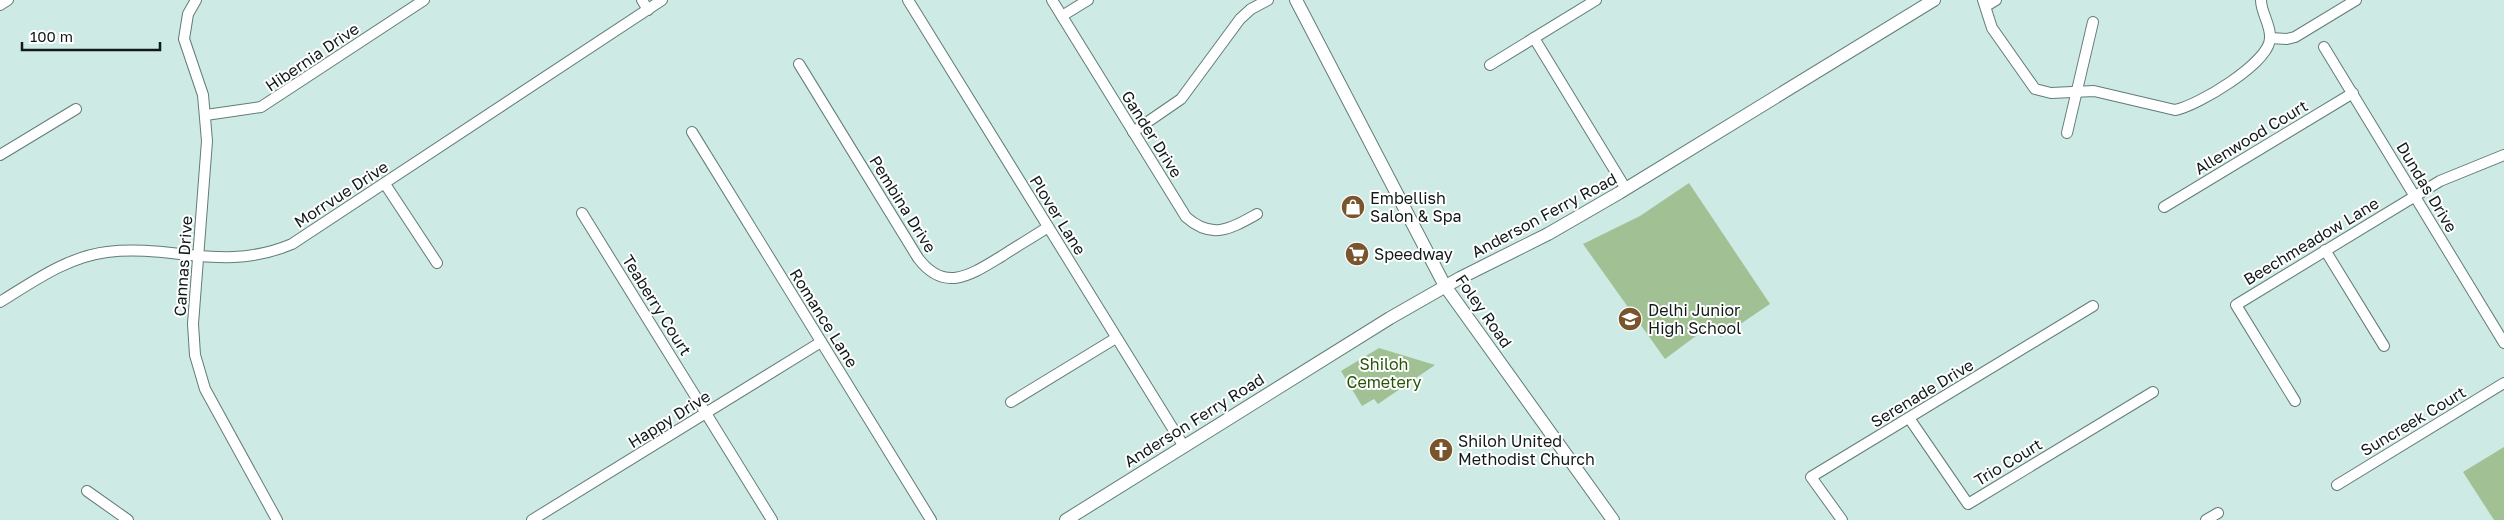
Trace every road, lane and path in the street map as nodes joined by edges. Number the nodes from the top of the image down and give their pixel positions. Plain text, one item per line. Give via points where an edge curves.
1 (8, 0) edge
2 (196, 0) edge
3 (424, 0) edge
4 (642, 0) edge
5 (662, 0) edge
6 (908, 0) edge
7 (1052, 0) edge
8 (1088, 0) edge
9 (1268, 0) edge
10 (1296, 0) edge
11 (1596, 0) edge
12 (1934, 0) edge
13 (1996, 0) edge
14 (2261, 0) edge
15 (2356, 0) edge
16 (1984, 3) edge
17 (0, 5) edge
18 (648, 10) junction
19 (1062, 16) junction
20 (2093, 22) dead end
21 (1534, 38) junction
22 (2270, 38) junction
23 (2324, 47) dead end
24 (799, 64) dead end
25 (1490, 65) dead end
26 (2077, 90) junction
27 (2353, 93) junction
28 (76, 109) dead end
29 (206, 115) junction
30 (692, 132) dead end
31 (1133, 132) junction
32 (2067, 133) dead end
33 (0, 155) edge
34 (2504, 155) edge
35 (384, 184) junction
36 (1626, 188) junction
37 (2415, 196) junction
38 (2164, 207) dead end
39 (582, 213) dead end
40 (1257, 214) dead end
41 (1048, 227) junction
42 (2325, 250) junction
43 (198, 256) junction
44 (437, 263) dead end
45 (1445, 286) junction
46 (0, 302) edge
47 (2093, 306) dead end
48 (1116, 338) junction
49 (821, 342) junction
50 (2504, 343) edge
51 (2384, 346) dead end
52 (2504, 383) edge
53 (2153, 392) dead end
54 (2295, 401) dead end
55 (1011, 402) dead end
56 (706, 414) junction
57 (1909, 418) junction
58 (1183, 445) junction
59 (2337, 485) dead end
60 (87, 491) dead end
61 (2218, 512) dead end
62 (128, 520) edge
63 (277, 520) edge
64 (532, 520) edge
65 (772, 520) edge
66 (931, 520) edge
67 (1066, 520) edge
68 (1613, 520) edge
69 (1842, 520) edge
70 (2206, 520) edge

1 - 17 street
2 - 29 street, Cannas Drive via 188,14 184,39 203,95
3 - 29 street, Hibernia Drive via 261,108
4 - 18 street
5 - 18 street, Morrvue Drive
6 - 41 street, Plover Lane
7 - 19 street, Gander Drive
8 - 19 street
9 - 31 street via 1240,19 1181,99
10 - 45 street, Foley Road
11 - 21 street
12 - 36 street, Anderson Ferry Road
13 - 16 street
14 - 22 street
15 - 22 street via 2295,37
16 - 26 street via 1992,28 2036,89 2051,93
18 - 35 street, Morrvue Drive
19 - 31 street, Gander Drive
20 - 26 street
21 - 25 street
21 - 36 street
22 - 26 street via 2266,52 2247,71 2183,109 2158,108 2094,91
23 - 27 street, Dundas Drive
24 - 41 street, Pembina Drive via 918,258 930,271 955,278 972,274
26 - 32 street
27 - 37 street, Dundas Drive
27 - 38 street, Allenwood Court
28 - 33 street
29 - 43 street, Cannas Drive
30 - 49 street, Romance Lane
31 - 40 street, Gander Drive via 1192,223 1207,230 1225,230
34 - 37 street, Beechmeadow Lane via 2440,181
35 - 43 street, Morrvue Drive via 307,235 278,250 244,258
35 - 44 street
36 - 45 street, Anderson Ferry Road via 1548,234
37 - 42 street, Beechmeadow Lane
37 - 50 street, Dundas Drive
39 - 56 street, Teaberry Court
41 - 48 street, Plover Lane
42 - 51 street
42 - 54 street, Beechmeadow Lane via 2236,305
43 - 46 street, Morrvue Drive via 124,251 90,255 57,267
43 - 63 street, Cannas Drive via 193,338 199,372
45 - 58 street, Anderson Ferry Road
45 - 68 street, Foley Road
47 - 57 street, Serenade Drive
48 - 55 street
48 - 58 street, Plover Lane
49 - 56 street, Happy Drive
49 - 66 street, Romance Lane
52 - 59 street, Suncreek Court
53 - 57 street, Trio Court via 1968,504
56 - 64 street, Happy Drive
56 - 65 street, Teaberry Court
57 - 69 street, Serenade Drive via 1811,478
58 - 67 street, Anderson Ferry Road
60 - 62 street
61 - 70 street

